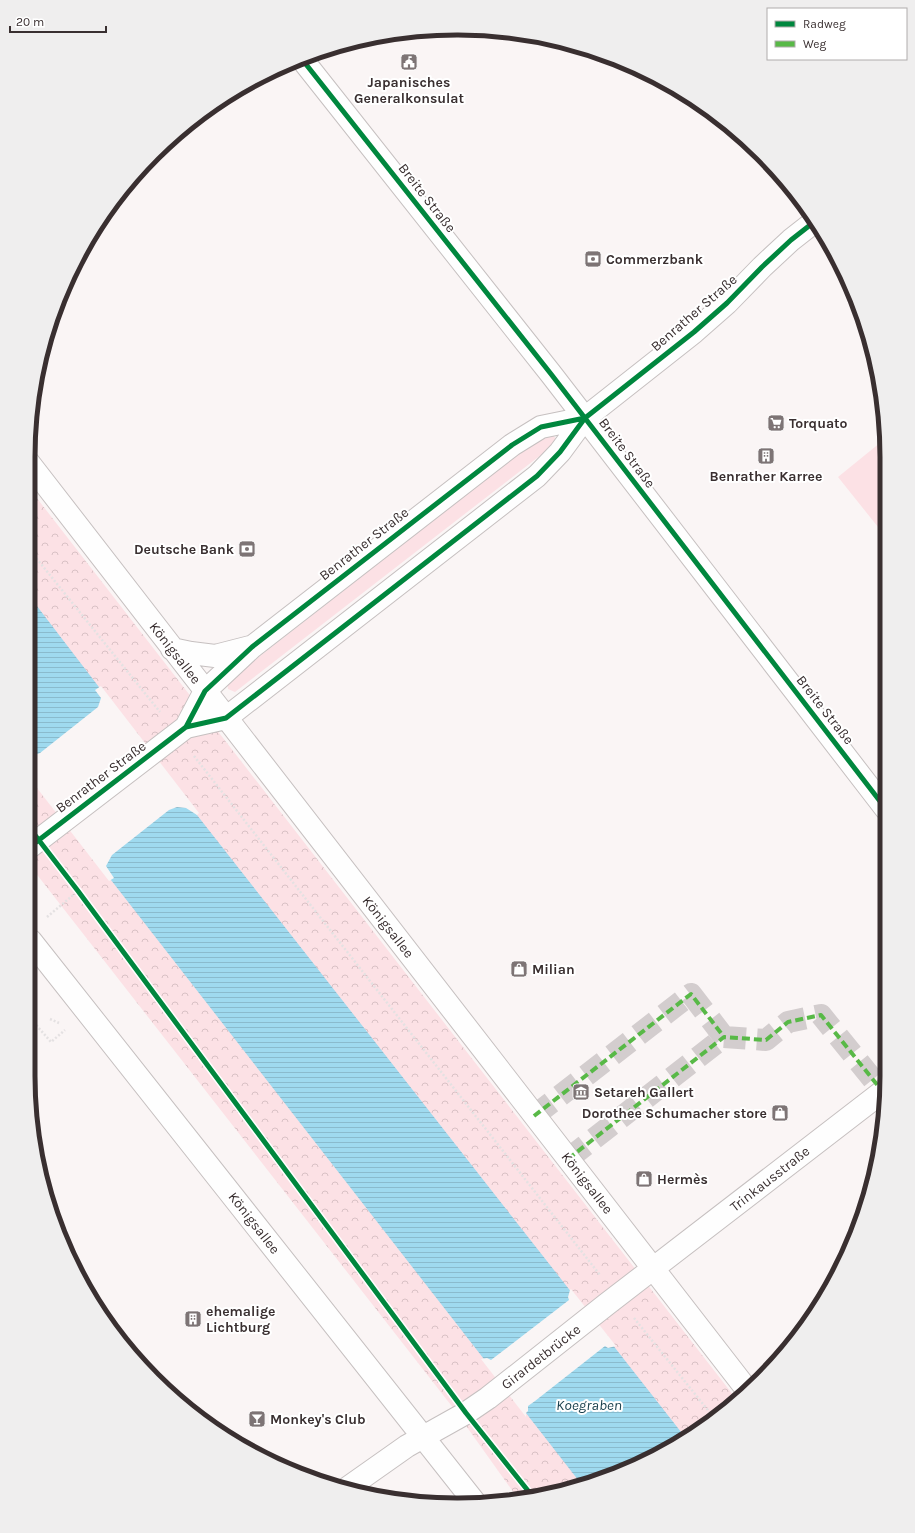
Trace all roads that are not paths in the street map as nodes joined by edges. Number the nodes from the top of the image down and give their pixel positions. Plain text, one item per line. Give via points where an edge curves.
1 (305, 63) edge
2 (810, 225) edge
3 (584, 418) junction
4 (35, 472) edge
5 (252, 647) junction
6 (172, 649) junction
7 (204, 691) junction
8 (226, 718) junction
9 (177, 733) junction
10 (880, 801) edge
11 (39, 840) edge
12 (35, 946) edge
13 (879, 1094) edge
14 (653, 1269) junction
15 (744, 1386) edge
16 (424, 1438) junction
17 (352, 1485) edge
18 (471, 1498) edge

1 - 3 street, Breite Straße
2 - 3 street, Benrather Straße via 694,332
3 - 5 street, Benrather Straße via 541,427 512,445
3 - 8 street, Benrather Straße via 560,452 537,476
3 - 10 street, Breite Straße
4 - 6 street, Königsallee
5 - 6 street via 215,656
5 - 7 street, Benrather Straße
6 - 7 street, Königsallee
7 - 8 street, Königsallee
7 - 9 street, Benrather Straße
8 - 9 street, Benrather Straße
8 - 14 street, Königsallee
9 - 11 street, Benrather Straße
12 - 16 street, Königsallee
13 - 14 street, Trinkausstraße
14 - 15 street, Königsallee
14 - 16 street, Girardetbrücke via 488,1398
16 - 17 street, Girardetbrücke via 407,1446
16 - 18 street, Königsallee

